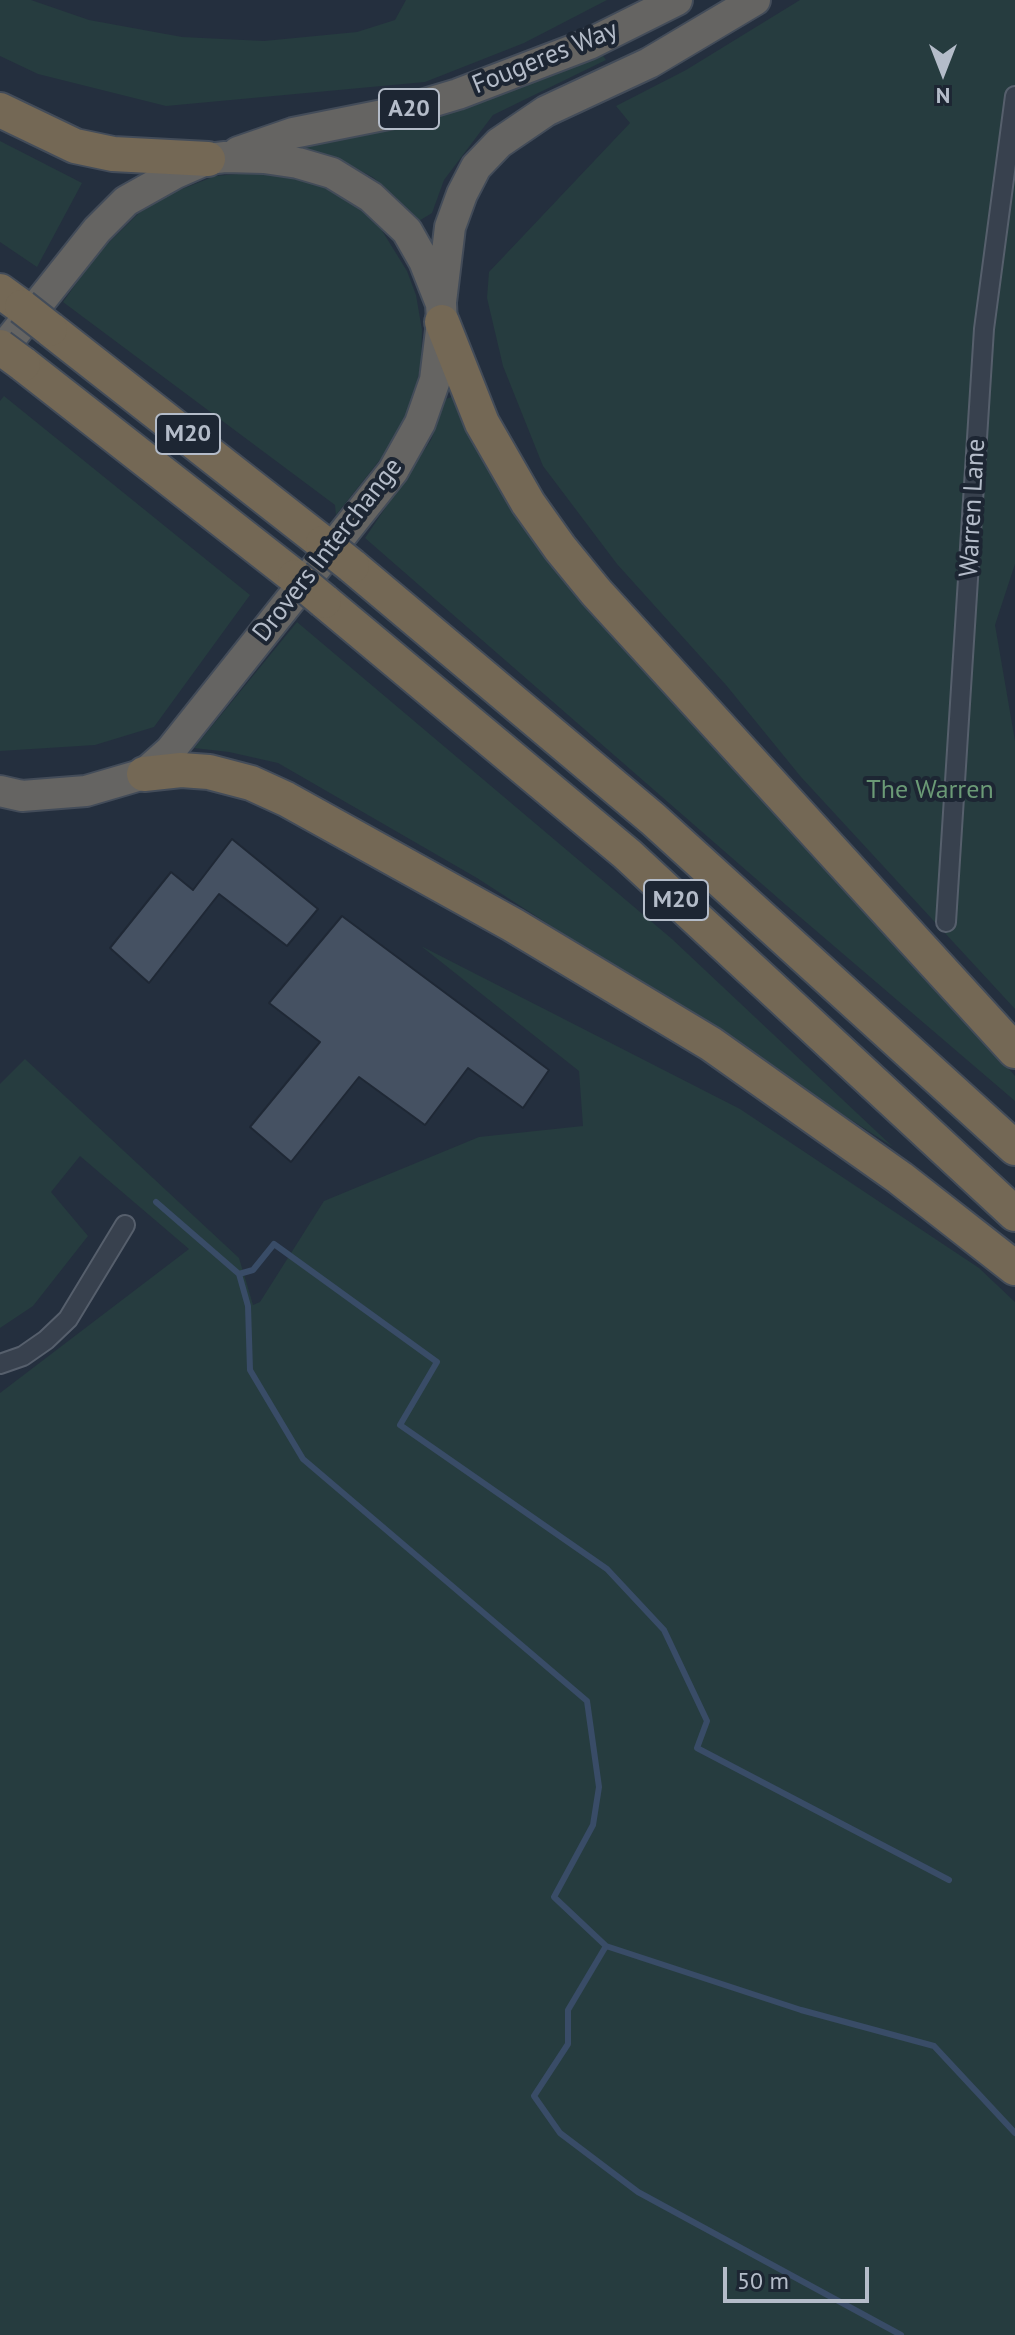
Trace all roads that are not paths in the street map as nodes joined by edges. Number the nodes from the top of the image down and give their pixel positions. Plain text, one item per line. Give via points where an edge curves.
1 (677, 0) edge
2 (755, 0) edge
3 (1015, 96) edge
4 (0, 110) edge
5 (216, 158) junction
6 (11, 299) edge
7 (441, 313) junction
8 (8, 354) edge
9 (144, 774) junction
10 (0, 791) edge
11 (946, 922) dead end
12 (1015, 1051) edge
13 (1015, 1148) edge
14 (1015, 1214) edge
15 (125, 1225) dead end
16 (1015, 1268) edge
17 (0, 1364) edge

1 - 5 highway, Fougeres Way / A20 via 589,44 458,94 293,133
2 - 7 highway, Fougeres Way via 649,63 546,111 499,143 476,167 450,227
3 - 11 street, Warren Lane via 984,329
4 - 5 highway via 75,146 113,154
5 - 7 highway, Drovers Interchange via 298,163 332,173 371,197 407,231 424,261
5 - 8 highway, Drovers Interchange via 126,201 97,230
6 - 13 highway, M20, bridge via 352,566 653,819
7 - 9 highway, Drovers Interchange via 435,380 420,423 393,471 192,726
7 - 12 highway via 482,423 560,548
8 - 14 highway, M20, bridge via 295,577 627,854
9 - 10 highway, Drovers Interchange via 55,795
9 - 16 highway via 209,772 251,783 513,925 711,1044 900,1178
15 - 17 street via 68,1319 23,1356

